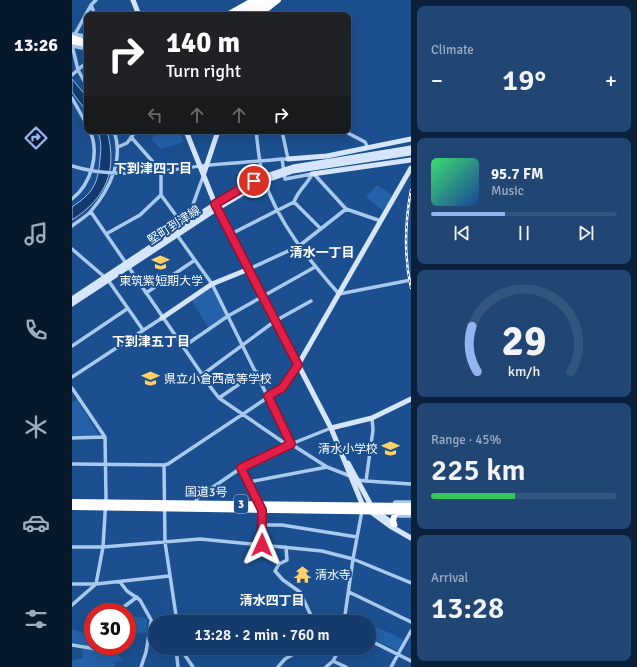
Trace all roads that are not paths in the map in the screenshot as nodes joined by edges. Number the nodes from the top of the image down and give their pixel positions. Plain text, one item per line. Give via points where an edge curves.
1 (96, 0) edge
2 (133, 0) edge
3 (254, 0) edge
4 (259, 0) edge
5 (262, 0) edge
6 (270, 0) edge
7 (278, 0) edge
8 (91, 5) junction
9 (87, 12) edge
10 (94, 12) edge
11 (138, 12) edge
12 (232, 12) edge
13 (244, 12) edge
14 (249, 12) edge
15 (250, 12) edge
16 (256, 12) edge
17 (263, 12) edge
18 (84, 17) edge
19 (72, 34) edge
20 (84, 37) edge
21 (84, 39) edge
22 (72, 43) edge
23 (84, 47) edge
24 (84, 65) edge
25 (78, 70) junction
26 (73, 75) edge
27 (84, 81) edge
28 (72, 98) edge
29 (84, 120) edge
30 (91, 134) edge
31 (115, 134) edge
32 (134, 134) edge
33 (187, 134) edge
34 (217, 134) edge
35 (256, 134) edge
36 (282, 134) edge
37 (350, 134) edge
38 (131, 137) junction
39 (411, 139) edge
40 (118, 147) junction
41 (368, 148) junction
42 (411, 148) edge
43 (411, 152) edge
44 (285, 159) junction
45 (411, 160) edge
46 (261, 161) junction
47 (332, 164) junction
48 (72, 166) edge
49 (203, 166) junction
50 (411, 168) edge
51 (162, 171) junction
52 (93, 172) junction
53 (283, 172) junction
54 (113, 173) junction
55 (204, 174) junction
56 (313, 174) junction
57 (263, 179) junction
58 (161, 195) junction
59 (72, 199) edge
60 (294, 202) junction
61 (217, 206) junction
62 (346, 209) junction
63 (278, 210) junction
64 (91, 212) junction
65 (192, 219) junction
66 (381, 221) junction
67 (184, 225) junction
68 (72, 226) edge
69 (321, 229) junction
70 (106, 234) junction
71 (231, 234) junction
72 (177, 235) junction
73 (299, 246) junction
74 (72, 249) edge
75 (77, 254) junction
76 (72, 257) edge
77 (195, 260) junction
78 (127, 265) junction
79 (315, 266) junction
80 (249, 269) junction
81 (107, 279) junction
82 (411, 280) edge
83 (212, 284) junction
84 (146, 293) junction
85 (339, 294) junction
86 (262, 296) junction
87 (72, 299) edge
88 (311, 301) dead end
89 (72, 304) edge
90 (127, 309) junction
91 (228, 316) junction
92 (162, 318) junction
93 (275, 321) junction
94 (144, 330) junction
95 (72, 346) edge
96 (243, 346) junction
97 (183, 347) junction
98 (298, 365) junction
99 (257, 372) junction
100 (202, 375) junction
101 (72, 377) edge
102 (72, 388) edge
103 (268, 396) junction
104 (219, 398) junction
105 (411, 399) edge
106 (242, 414) junction
107 (372, 418) junction
108 (331, 428) junction
109 (105, 437) junction
110 (72, 438) edge
111 (291, 444) junction
112 (72, 464) edge
113 (105, 465) junction
114 (164, 465) junction
115 (327, 467) junction
116 (241, 468) junction
117 (352, 475) junction
118 (358, 480) junction
119 (366, 481) junction
120 (249, 482) junction
121 (411, 484) edge
122 (359, 498) junction
123 (72, 502) edge
124 (411, 502) edge
125 (196, 503) junction
126 (105, 505) junction
127 (164, 506) junction
128 (411, 506) edge
129 (72, 507) edge
130 (261, 507) junction
131 (358, 508) junction
132 (370, 508) junction
133 (395, 509) junction
134 (377, 511) junction
135 (411, 512) edge
136 (411, 516) edge
137 (394, 524) junction
138 (262, 525) junction
139 (405, 534) junction
140 (357, 537) junction
141 (411, 538) edge
142 (165, 542) junction
143 (262, 545) junction
144 (72, 547) edge
145 (103, 547) junction
146 (286, 547) junction
147 (353, 559) junction
148 (169, 576) junction
149 (120, 582) junction
150 (411, 582) edge
151 (72, 584) edge
152 (96, 584) junction
153 (349, 592) junction
154 (137, 597) junction
155 (129, 603) edge
156 (72, 604) edge
157 (148, 615) edge
158 (175, 615) edge
159 (311, 615) edge
160 (345, 615) edge
161 (411, 622) edge
162 (411, 631) edge
163 (148, 642) edge
164 (376, 643) edge
165 (72, 645) edge
166 (84, 647) edge
167 (398, 654) junction
168 (177, 655) edge
169 (185, 655) edge
170 (292, 655) edge
171 (336, 655) edge
172 (411, 660) edge
173 (333, 661) junction
174 (141, 667) edge
175 (178, 667) edge
176 (193, 667) edge
177 (278, 667) edge
178 (326, 667) edge
179 (332, 667) edge
180 (346, 667) edge
181 (391, 667) edge

1 - 8 street
2 - 11 street
3 - 12 highway
4 - 14 street
5 - 13 highway, bridge
6 - 15 highway, bridge
6 - 16 street
7 - 17 highway
8 - 9 street
8 - 10 street
18 - 22 street
19 - 20 street, bridge
21 - 22 highway, bridge
22 - 23 highway
22 - 25 street
24 - 25 street
25 - 26 street
25 - 27 street
28 - 29 street
30 - 52 street via 94,150
31 - 40 street
32 - 38 street
33 - 49 street
34 - 49 street
35 - 46 street
36 - 44 street
37 - 41 street via 365,142
38 - 40 street via 127,143
38 - 51 street
39 - 41 street
40 - 54 street
41 - 44 street via 327,156
42 - 47 street, 堅町到津線
43 - 47 street, 堅町到津線
44 - 46 street
44 - 53 street
45 - 56 street
46 - 49 street
46 - 57 street
47 - 53 street, 堅町到津線
48 - 52 street
49 - 51 street
49 - 55 street
50 - 66 street
51 - 54 street
51 - 58 street
52 - 54 street
52 - 59 street via 83,189
53 - 56 street via 285,179
53 - 57 street, 堅町到津線
54 - 64 street
55 - 61 street
55 - 65 street via 191,210
56 - 60 street via 298,192
56 - 62 street
57 - 61 street, 堅町到津線
57 - 63 street
58 - 67 street
58 - 70 street via 140,215
60 - 63 street
60 - 69 street
61 - 65 street, 堅町到津線
61 - 71 street
61 - 72 street, 堅町到津線
62 - 66 street
62 - 69 street
63 - 71 street
63 - 73 street
64 - 68 street
64 - 70 street
65 - 67 street, 堅町到津線
66 - 85 street
67 - 78 street, 堅町到津線
69 - 73 street
70 - 78 street
71 - 80 street
72 - 77 street
72 - 78 street, 堅町到津線
73 - 79 street
73 - 80 street
74 - 75 street
75 - 76 street
75 - 81 street
77 - 83 street
77 - 84 street
78 - 81 street, 堅町到津線
78 - 84 street
79 - 85 street
79 - 86 street
80 - 83 street
80 - 86 street
81 - 87 street, 堅町到津線
81 - 89 street, 堅町到津線
81 - 90 street
82 - 85 street
83 - 91 street
83 - 92 street
84 - 92 street
85 - 98 street
86 - 91 street
86 - 93 street
88 - 93 street
90 - 94 street
90 - 95 street
91 - 96 street
91 - 97 street
92 - 94 street
92 - 97 street
93 - 96 street
93 - 98 street
94 - 101 street
96 - 99 street
96 - 100 street
97 - 100 street
98 - 103 street via 282,388
98 - 108 street
99 - 103 street
99 - 104 street
100 - 104 street
102 - 109 street
103 - 106 street
103 - 111 street
104 - 106 street
105 - 107 street
106 - 111 street via 283,442
106 - 114 street
107 - 108 street
107 - 119 street via 373,430
108 - 111 street
108 - 117 street
109 - 110 street
109 - 113 street
111 - 115 street
111 - 116 street
112 - 113 street
113 - 114 street
113 - 126 street
114 - 127 street
115 - 117 street
115 - 120 street
116 - 120 street
116 - 125 street via 197,498
117 - 118 street
117 - 122 street
117 - 131 street via 363,501
118 - 119 street
118 - 132 street
119 - 121 street
120 - 130 street
122 - 131 street
122 - 131 street
123 - 126 highway, 国道3号 / 3
124 - 133 street via 395,502
125 - 127 highway, 国道3号 / 3
125 - 130 highway, 国道3号 / 3
126 - 127 highway, 国道3号 / 3
126 - 129 highway, 国道3号 / 3
126 - 145 street
127 - 130 highway, 国道3号 / 3
127 - 142 street
128 - 133 highway, 国道3号 / 3
130 - 131 highway, 国道3号 / 3
130 - 138 street
131 - 132 highway, 国道3号 / 3
131 - 140 street
132 - 133 highway, 国道3号 / 3
132 - 134 highway, 国道3号 / 3
132 - 139 street
133 - 134 highway, 国道3号 / 3
133 - 135 highway, 国道3号 / 3
133 - 136 street via 399,516
133 - 137 highway
134 - 137 street
137 - 139 street
138 - 140 street via 282,525
138 - 143 street
139 - 141 street
140 - 147 street
142 - 143 street via 200,539
142 - 145 street
142 - 148 street
143 - 146 street
144 - 145 street
145 - 152 street
146 - 147 street via 322,551
146 - 159 street via 287,560 279,564 275,571 300,592
147 - 150 street
147 - 153 street via 348,583
148 - 149 street
148 - 158 street
149 - 152 street
149 - 154 street via 127,591
151 - 152 street
152 - 156 street
153 - 160 street
153 - 161 street
154 - 155 street
154 - 157 street
162 - 167 street
163 - 174 street
164 - 167 street
165 - 166 street
167 - 172 street
167 - 181 street
168 - 175 street
169 - 176 street
170 - 177 street
171 - 173 street
173 - 178 street
173 - 179 street
173 - 180 street

